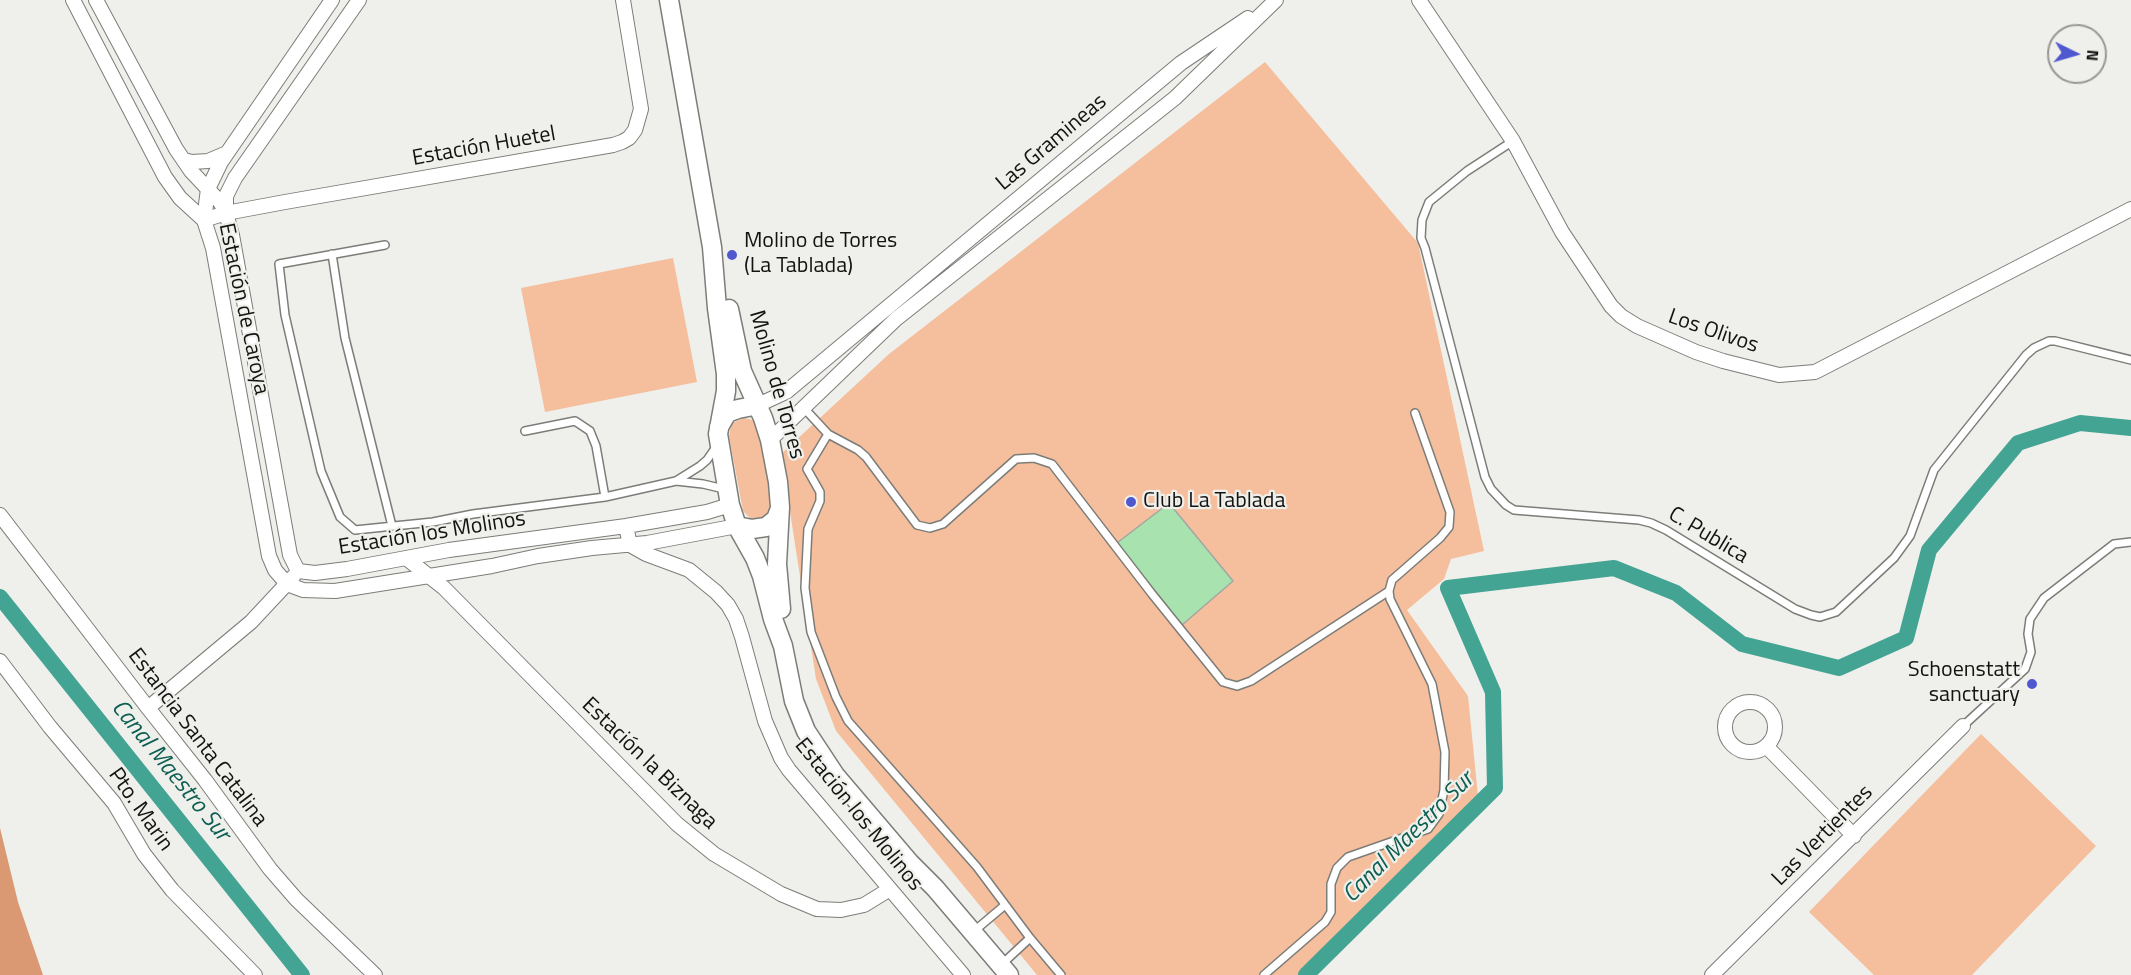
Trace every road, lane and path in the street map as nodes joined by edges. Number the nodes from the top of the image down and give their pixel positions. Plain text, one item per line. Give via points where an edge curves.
1 (73, 0) edge
2 (96, 0) edge
3 (332, 0) edge
4 (359, 0) edge
5 (623, 0) edge
6 (669, 0) edge
7 (1419, 0) edge
8 (1274, 1) edge
9 (1513, 141) junction
10 (226, 153) junction
11 (184, 160) junction
12 (208, 189) junction
13 (2131, 210) edge
14 (226, 213) junction
15 (204, 220) junction
16 (385, 244) dead end
17 (712, 247) junction
18 (332, 254) junction
19 (2131, 360) edge
20 (758, 405) junction
21 (803, 407) junction
22 (1415, 412) dead end
23 (525, 431) dead end
24 (828, 434) junction
25 (719, 435) junction
26 (770, 440) junction
27 (676, 481) junction
28 (605, 497) junction
29 (729, 498) junction
30 (780, 507) junction
31 (0, 515) edge
32 (392, 526) junction
33 (626, 526) junction
34 (737, 526) junction
35 (2131, 542) edge
36 (630, 544) junction
37 (449, 550) junction
38 (406, 558) junction
39 (298, 571) junction
40 (440, 579) junction
41 (287, 584) junction
42 (1389, 591) junction
43 (783, 646) junction
44 (0, 661) edge
45 (148, 708) junction
46 (1964, 726) joint
47 (1766, 746) dead end
48 (1854, 836) junction
49 (910, 863) junction
50 (890, 889) junction
51 (1005, 905) junction
52 (973, 932) junction
53 (1030, 938) junction
54 (1004, 972) edge
55 (255, 975) edge
56 (375, 975) edge
57 (963, 975) edge
58 (1061, 975) edge
59 (1264, 975) edge
60 (1712, 975) edge

1 - 15 street, Estación de Caroya via 165,177
2 - 11 street, Estación de Caroya
3 - 10 street
4 - 14 street via 235,178 226,196
5 - 14 street, Estación Huetel via 641,109 635,130 622,142
6 - 17 main road, Molino de Torres
7 - 9 street, Los Olivos
8 - 20 street, Las Gramineas via 1181,63 786,392
8 - 21 street, Las Gramineas via 1175,98 896,319
9 - 13 street, Los Olivos via 1575,252 1621,316 1696,352 1779,375 1815,372
9 - 19 lane, C. Publica via 1429,202 1420,238 1485,477 1491,489 1514,510 1651,523 1795,609 1820,617 1836,612 1894,558 1910,536 1934,470 2034,348 2055,341
10 - 11 street via 208,161
10 - 12 street
11 - 12 street, Estación de Caroya
12 - 14 street, Estación de Caroya
12 - 15 street
14 - 15 street, Estación Huetel
14 - 39 street, Estación de Caroya via 290,555
15 - 41 street, Estación de Caroya via 213,248 269,556
16 - 18 lane
17 - 20 main road, Molino de Torres via 742,371
17 - 25 main road, Molino de Torres via 726,374
18 - 32 lane via 345,338
18 - 32 lane via 279,264 285,315 321,471 340,517 355,530
20 - 25 main road via 727,413
20 - 26 main road, Molino de Torres
21 - 24 lane
21 - 26 street
22 - 42 lane via 1450,512 1449,526 1392,580
23 - 28 lane via 575,421 590,431 598,452
24 - 42 lane via 866,457 917,525 930,528 943,524 1016,459 1034,458 1052,464 1223,682 1237,686 1251,681
24 - 51 lane via 807,469 820,492 808,529 805,588 811,632 822,665 848,720 977,867
25 - 27 lane via 707,460
25 - 29 main road, Molino de Torres
26 - 30 main road, Molino de Torres
27 - 28 lane
27 - 29 lane via 703,484
28 - 32 lane
29 - 33 street, Estación los Molinos via 707,512
29 - 34 main road, Molino de Torres
30 - 34 main road via 776,519 766,527
30 - 43 main road, Molino de Torres via 777,564
31 - 45 street, Estancia Santa Catalina
33 - 36 street
33 - 37 street, Estación los Molinos
34 - 36 street, Estación los Molinos
34 - 43 main road, Molino de Torres via 759,567
35 - 46 lane via 2114,544 2044,598 2030,619 2031,652 2025,669
36 - 40 street, Estación los Molinos via 538,556
36 - 50 street, Estación los Molinos via 689,570 728,605 781,758
37 - 38 street, Estación los Molinos
37 - 40 street
38 - 39 street, Estación los Molinos via 327,572
38 - 40 street, Estación la Biznaga
39 - 41 street
40 - 41 street, Estación los Molinos via 335,591 303,590
40 - 50 street, Estación la Biznaga via 677,824 714,854 780,894 817,909 864,905
41 - 45 street via 251,622
42 - 59 lane via 1432,684 1445,752 1440,814 1428,829 1348,857 1337,868 1331,884 1331,912 1325,922
43 - 49 main road, Molino de Torres via 794,701 806,731 836,775
44 - 55 street, Pto. Marin via 114,802 144,854 172,890
45 - 56 street, Estancia Santa Catalina via 270,869
46 - 48 street, Las Vertientes
47 - 48 street
48 - 60 street, Las Vertientes
49 - 52 main road, Molino de Torres
49 - 54 main road, Molino de Torres via 930,893
50 - 57 street, Estación los Molinos
51 - 52 lane
51 - 53 lane
52 - 54 main road, Molino de Torres
53 - 54 lane
53 - 58 lane

